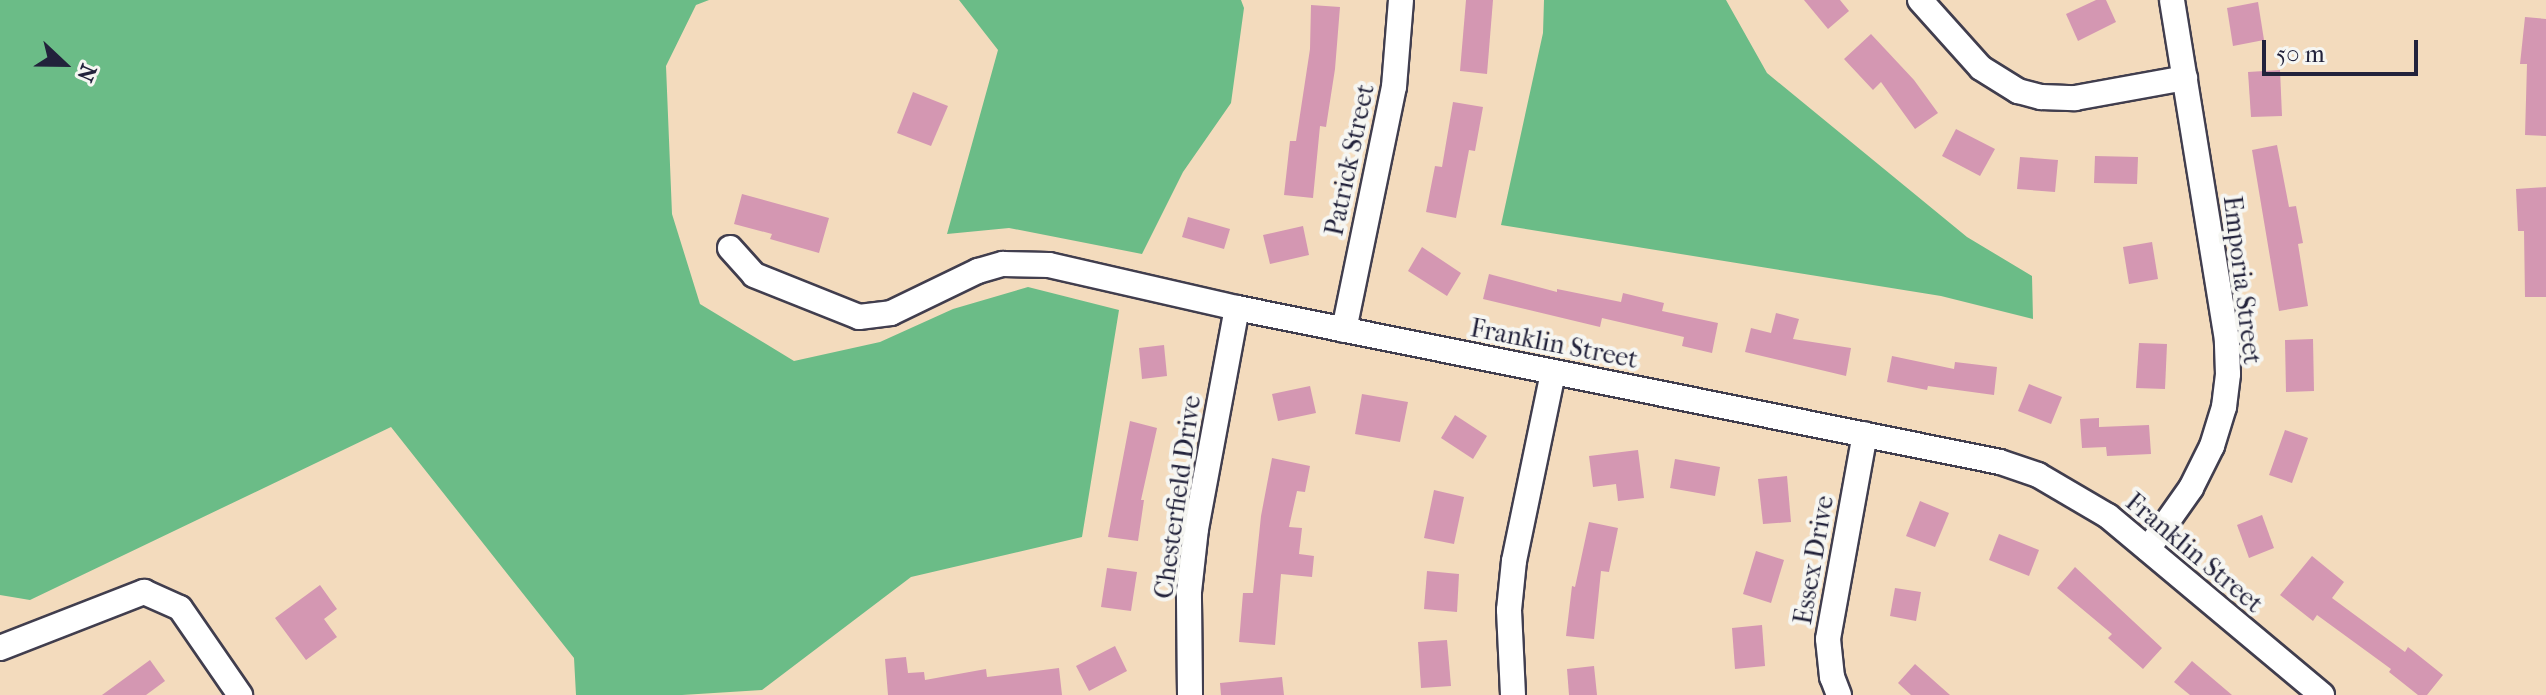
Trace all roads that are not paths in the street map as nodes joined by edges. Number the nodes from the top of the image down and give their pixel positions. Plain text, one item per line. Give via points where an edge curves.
1 (1401, 0) edge
2 (1920, 0) edge
3 (2172, 0) edge
4 (2185, 78) junction
5 (730, 248) dead end
6 (1237, 308) junction
7 (1344, 330) junction
8 (1553, 372) junction
9 (1865, 434) junction
10 (2148, 549) junction
11 (0, 648) edge
12 (240, 695) edge
13 (1190, 695) edge
14 (1513, 695) edge
15 (1839, 695) edge
16 (2322, 695) edge

1 - 7 street, Patrick Street via 1396,77
2 - 4 street via 1981,68 2018,91 2075,98
3 - 4 street, Emporia Street
4 - 10 street, Emporia Street via 2228,374 2212,446 2191,488
5 - 6 street, Franklin Street via 754,275 859,317 891,313 978,271 1029,263
6 - 7 street, Franklin Street
6 - 13 street, Chesterfield Drive via 1196,529 1189,592
7 - 8 street, Franklin Street
8 - 9 street, Franklin Street
8 - 14 street via 1514,561 1509,610
9 - 10 street, Franklin Street via 2038,475 2108,516
9 - 15 street, Essex Drive via 1828,639
10 - 16 street, Franklin Street
11 - 12 street via 133,594 158,595 180,608

